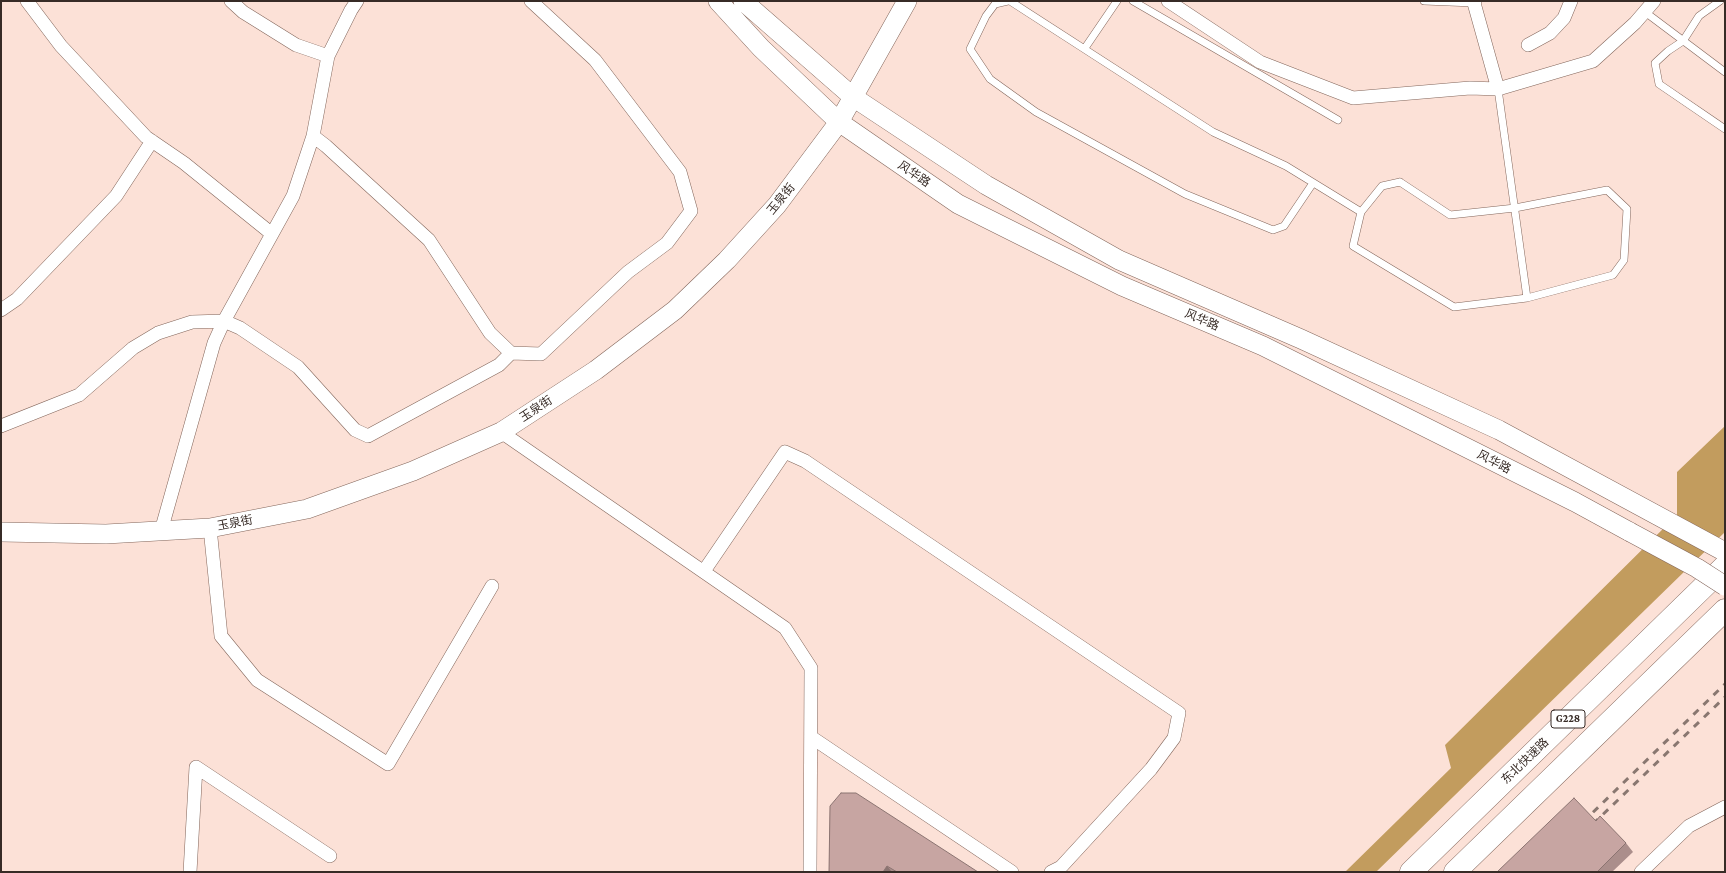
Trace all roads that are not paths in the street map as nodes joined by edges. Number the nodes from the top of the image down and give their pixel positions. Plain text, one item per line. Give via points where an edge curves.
1 (28, 1) edge
2 (230, 1) edge
3 (357, 1) edge
4 (531, 1) edge
5 (718, 1) edge
6 (743, 1) edge
7 (907, 1) edge
8 (1009, 1) edge
9 (1117, 1) edge
10 (1133, 1) edge
11 (1168, 1) edge
12 (1424, 1) edge
13 (1570, 1) edge
14 (1654, 1) edge
15 (1720, 1) edge
16 (1474, 2) edge
17 (1645, 12) junction
18 (1684, 41) junction
19 (1528, 45) dead end
20 (1085, 48) junction
21 (328, 56) junction
22 (1725, 72) edge
23 (1498, 89) junction
24 (853, 97) junction
25 (1338, 120) dead end
26 (839, 122) junction
27 (1725, 129) edge
28 (313, 136) junction
29 (152, 141) junction
30 (1313, 183) junction
31 (1515, 208) junction
32 (1361, 212) junction
33 (272, 234) junction
34 (1527, 298) junction
35 (1, 310) edge
36 (224, 321) junction
37 (511, 353) junction
38 (1, 426) edge
39 (501, 432) junction
40 (210, 528) junction
41 (161, 531) junction
42 (1, 532) edge
43 (1725, 552) edge
44 (1725, 566) edge
45 (704, 571) junction
46 (492, 586) dead end
47 (1725, 586) edge
48 (1725, 610) edge
49 (811, 737) junction
50 (1725, 807) edge
51 (330, 856) dead end
52 (190, 872) edge
53 (810, 872) edge
54 (1012, 872) edge
55 (1051, 872) edge
56 (1411, 872) edge
57 (1455, 872) edge
58 (1641, 872) edge

1 - 29 street via 61,46
2 - 21 street via 296,45
3 - 21 street
4 - 37 street via 595,60 680,172 691,211 667,243 628,272 541,354
5 - 26 street, 风华路 via 761,48
6 - 24 street
7 - 24 street, 玉泉街
8 - 20 lane
8 - 30 lane via 995,4 986,16 970,49 990,80 1036,112 1185,194 1273,230 1284,226
9 - 20 lane
10 - 25 lane
11 - 23 street via 1260,62 1353,98 1470,88
12 - 16 lane
13 - 19 street via 1564,18 1550,33
14 - 17 street
15 - 18 lane via 1700,16
16 - 23 street
17 - 18 lane
17 - 23 street via 1593,61
18 - 22 lane
18 - 27 lane via 1655,63 1659,84
20 - 30 lane via 1213,132 1286,166
21 - 28 street
23 - 31 lane
24 - 26 street, 玉泉街
24 - 43 street via 986,185 1119,260 1301,339 1499,430
26 - 39 street, 玉泉街 via 777,205 727,260 674,310 596,370
26 - 47 street, 风华路, bridge via 958,204 1122,286 1262,346 1575,502 1697,568
28 - 33 street via 293,196
28 - 37 street via 429,240 490,333
29 - 33 street via 184,163
29 - 35 street via 116,196 17,299
30 - 32 lane
31 - 32 lane via 1450,215 1400,182 1382,186
31 - 34 lane
31 - 34 lane via 1607,190 1627,209 1624,260 1613,275
32 - 34 lane via 1353,246 1454,306
33 - 36 street
36 - 37 street via 240,328 298,367 355,430 368,436 499,364
36 - 38 street via 192,322 158,333 133,348 79,395
36 - 41 street via 214,343
39 - 40 street, 玉泉街 via 413,471 307,509
39 - 45 street
40 - 41 street, 玉泉街
40 - 46 street via 221,636 257,680 388,764
41 - 42 street, 玉泉街 via 106,534
44 - 56 highway, 东北快速路 / G228
45 - 49 street via 786,628 811,668
45 - 55 street via 785,452 805,461 1179,713 1174,738 1151,769 1061,867
48 - 57 highway, G228
49 - 53 street
49 - 54 street
50 - 58 street via 1689,826
51 - 52 street via 196,767

